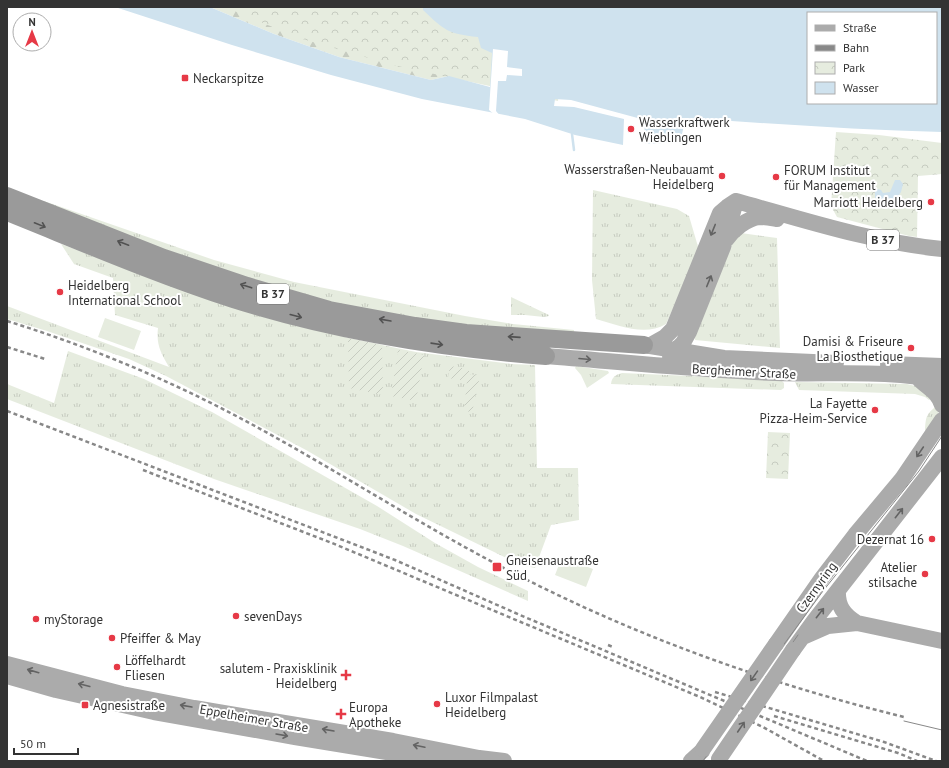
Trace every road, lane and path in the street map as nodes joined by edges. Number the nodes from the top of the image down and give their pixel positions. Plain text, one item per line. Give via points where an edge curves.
1 (7, 196) edge
2 (736, 201) junction
3 (7, 212) edge
4 (810, 223) junction
5 (723, 247) junction
6 (942, 249) edge
7 (689, 332) junction
8 (646, 346) junction
9 (676, 350) junction
10 (546, 356) joint
11 (704, 356) junction
12 (645, 364) junction
13 (942, 366) edge
14 (917, 377) junction
15 (942, 381) edge
16 (942, 405) edge
17 (942, 420) edge
18 (942, 458) edge
19 (838, 590) junction
20 (858, 623) junction
21 (942, 641) edge
22 (798, 644) junction
23 (7, 664) edge
24 (7, 676) edge
25 (699, 756) edge
26 (718, 760) edge
27 (440, 761) edge
28 (504, 761) edge

8 -> 1 highway, B 37 via 466,333 328,310 164,258
2 - 4 main road, B 37
2 - 5 main road, B 37
2 -> 8 main road via 724,209 718,219 672,329 665,337
3 -> 10 highway, B 37 via 157,272 234,299 287,314 410,340
4 - 5 main road, B 37 via 759,217 738,227
4 - 6 main road, B 37 via 886,241
7 -> 5 main road, B 37
7 - 9 main road, B 37
7 - 11 main road via 693,344
8 - 9 main road, Bergheimer Straße
9 - 11 main road, Bergheimer Straße
9 - 12 main road, B 37 via 659,362
10 -> 12 main road, Bergheimer Straße / B 37
11 - 13 main road, Bergheimer Straße via 774,361
12 - 14 main road, Bergheimer Straße via 777,374 831,373
14 - 15 main road, Bergheimer Straße
14 - 16 main road via 936,393
17 -> 25 main road, Czernyring, bridge via 902,480 855,535 810,595
19 -> 18 main road, Czernyring
19 - 20 main road via 842,611
22 -> 19 main road, Czernyring
20 - 21 main road
20 - 22 main road via 828,626
26 -> 22 main road, Czernyring, bridge
28 -> 23 main road, Eppelheimer Straße via 136,697
24 -> 27 main road, Eppelheimer Straße via 154,712

